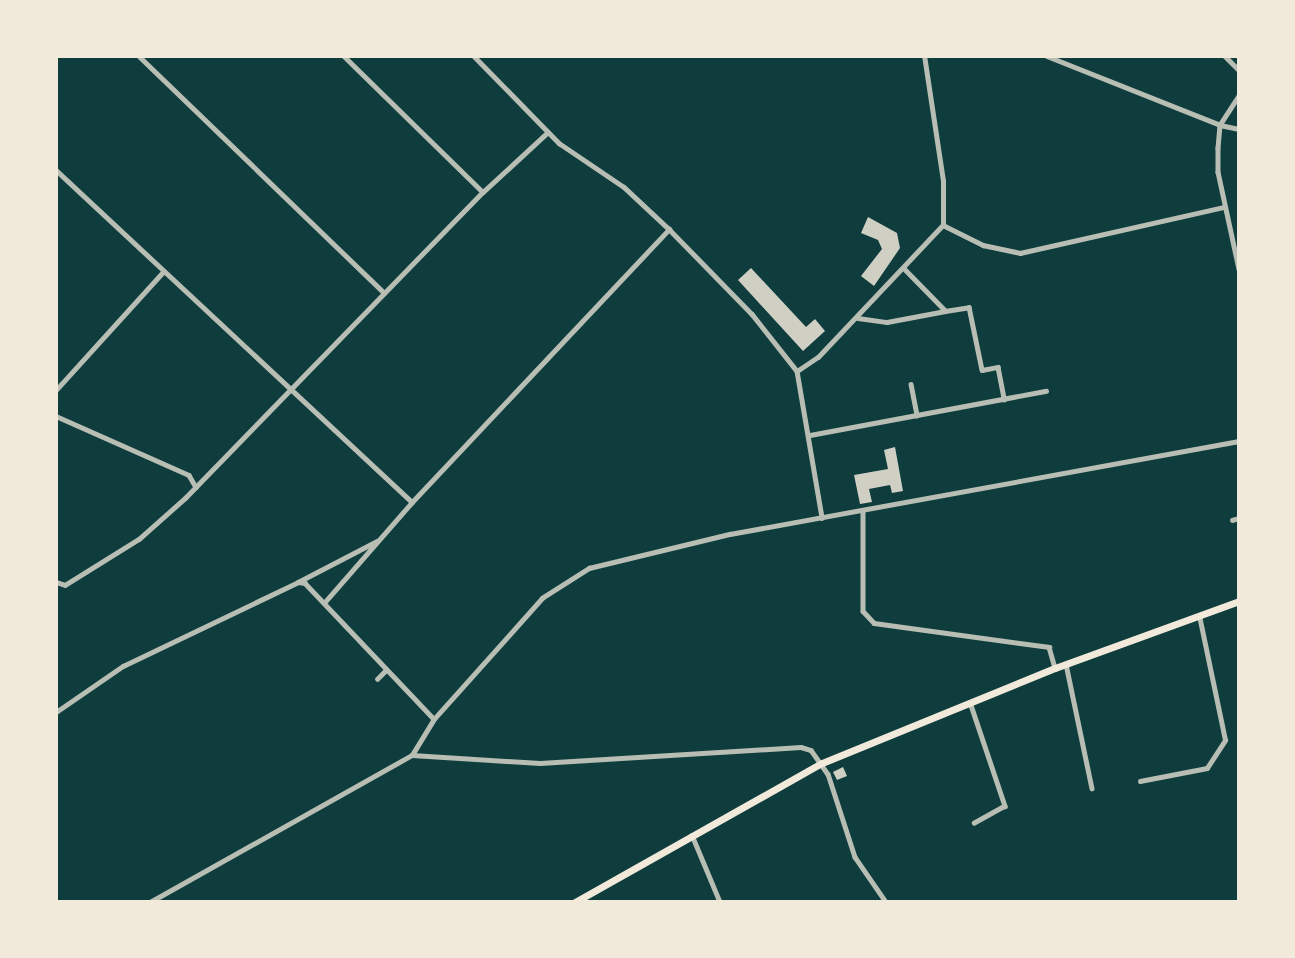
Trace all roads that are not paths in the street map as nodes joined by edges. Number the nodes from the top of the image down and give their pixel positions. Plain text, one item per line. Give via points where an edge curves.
1 (139, 56) edge
2 (344, 56) edge
3 (474, 56) edge
4 (923, 56) edge
5 (1047, 56) edge
6 (1225, 56) edge
7 (1239, 70) edge
8 (1239, 96) edge
9 (1220, 125) junction
10 (1239, 129) edge
11 (548, 132) junction
12 (56, 170) edge
13 (483, 192) junction
14 (1224, 207) junction
15 (943, 225) junction
16 (668, 229) junction
17 (1239, 269) edge
18 (905, 270) junction
19 (163, 272) junction
20 (384, 293) junction
21 (945, 311) junction
22 (857, 318) junction
23 (797, 371) junction
24 (911, 384) dead end
25 (56, 390) edge
26 (1046, 391) dead end
27 (290, 392) junction
28 (1004, 399) junction
29 (917, 415) junction
30 (56, 416) edge
31 (810, 435) junction
32 (1239, 441) edge
33 (196, 487) junction
34 (412, 502) junction
35 (863, 510) junction
36 (822, 518) junction
37 (1239, 518) edge
38 (1232, 520) dead end
39 (381, 539) junction
40 (56, 582) edge
41 (298, 582) junction
42 (65, 585) junction
43 (56, 591) edge
44 (1239, 601) edge
45 (324, 603) junction
46 (1199, 616) junction
47 (1066, 664) junction
48 (1055, 668) junction
49 (386, 670) junction
50 (377, 678) dead end
51 (970, 701) junction
52 (56, 712) edge
53 (434, 719) junction
54 (412, 755) junction
55 (822, 763) junction
56 (1140, 782) dead end
57 (1092, 788) dead end
58 (974, 823) dead end
59 (692, 835) junction
60 (150, 902) edge
61 (575, 902) edge
62 (720, 902) edge
63 (886, 902) edge

1 - 20 street
2 - 13 street
3 - 11 street
4 - 15 street via 943,181
5 - 9 street
6 - 7 street
8 - 9 street
9 - 10 street
9 - 14 street via 1218,172
11 - 13 street
11 - 16 street via 624,187
12 - 19 street
13 - 20 street
14 - 15 street via 1020,253 983,245
14 - 17 street
15 - 18 street
16 - 23 street via 752,314
16 - 34 street
18 - 21 street
18 - 22 street
19 - 25 street
19 - 27 street
20 - 27 street
21 - 22 street via 887,322
21 - 28 street via 969,307 982,370 998,367
22 - 23 street
23 - 31 street
24 - 29 street
26 - 28 street
27 - 33 street
27 - 34 street
28 - 29 street
29 - 31 street
30 - 33 street via 190,475
31 - 36 street
32 - 35 street
33 - 42 street via 139,539
34 - 39 street
35 - 36 street
35 - 48 street via 863,611 874,623 1048,647
36 - 53 street via 589,568 542,598
37 - 38 street
39 - 41 street
39 - 45 street
40 - 42 street
41 - 45 street
41 - 52 street via 123,666
42 - 43 street
44 - 46 main road
45 - 49 street
46 - 47 main road
46 - 56 street via 1226,740 1207,768
47 - 48 main road
47 - 57 street
48 - 51 main road
49 - 50 street
49 - 53 street
51 - 55 main road
51 - 58 street via 1005,806
53 - 54 street
54 - 55 street via 540,762 792,746 811,750
54 - 60 street
55 - 59 main road
55 - 63 street via 855,857
59 - 61 main road
59 - 62 street

